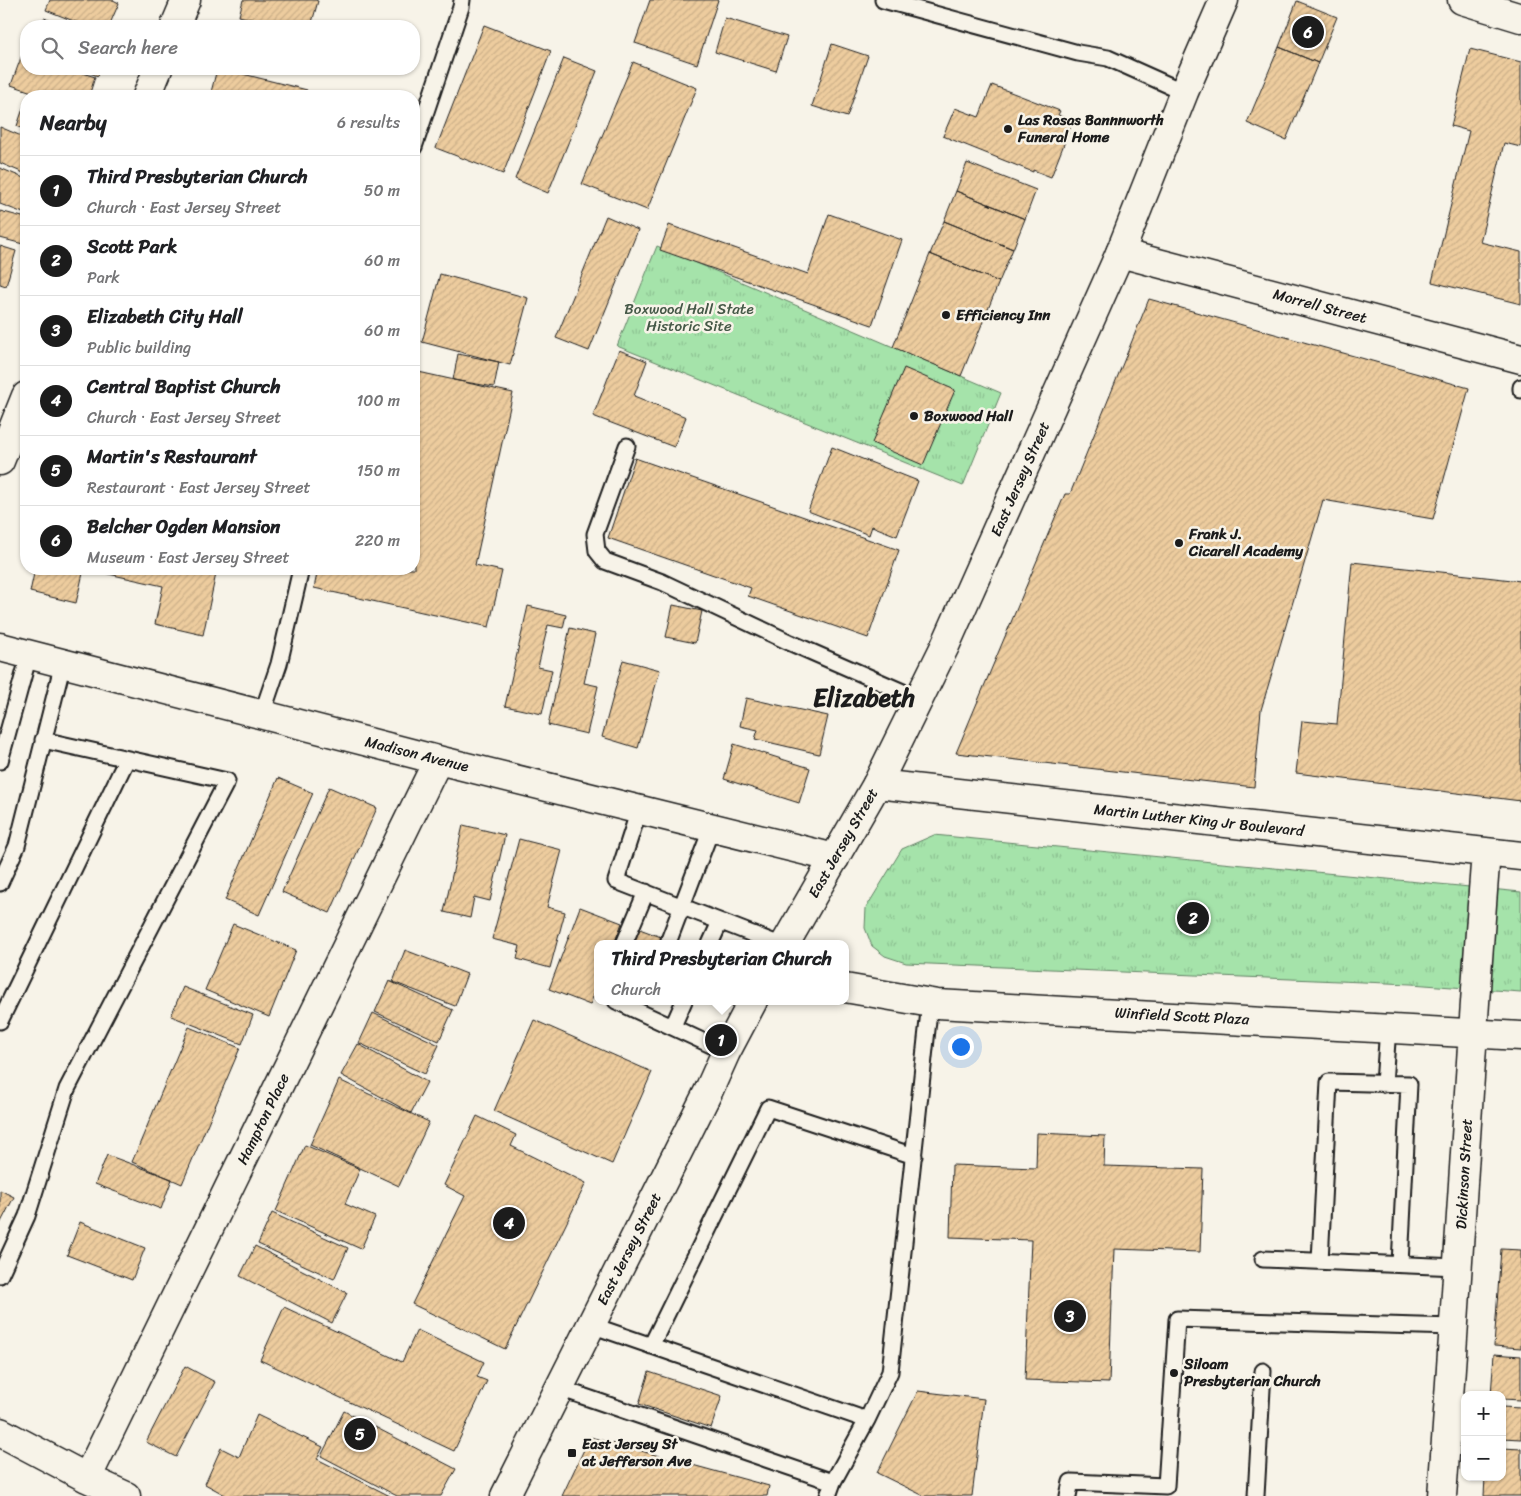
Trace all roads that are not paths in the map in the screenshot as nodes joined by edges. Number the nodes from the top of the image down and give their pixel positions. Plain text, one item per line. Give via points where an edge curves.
1 (186, 0) edge
2 (462, 0) edge
3 (883, 0) edge
4 (1224, 0) edge
5 (1462, 0) edge
6 (1521, 18) edge
7 (178, 20) edge
8 (156, 75) edge
9 (149, 90) edge
10 (1184, 92) junction
11 (420, 129) edge
12 (1120, 253) junction
13 (1521, 359) edge
14 (20, 411) edge
15 (627, 446) dead end
16 (0, 461) edge
17 (300, 575) edge
18 (0, 647) edge
19 (29, 655) junction
20 (63, 663) junction
21 (919, 699) junction
22 (262, 714) junction
23 (43, 740) junction
24 (127, 759) junction
25 (438, 760) junction
26 (0, 761) edge
27 (877, 784) junction
28 (640, 810) junction
29 (712, 827) junction
30 (1486, 852) junction
31 (1521, 856) edge
32 (834, 858) junction
33 (0, 883) edge
34 (646, 892) junction
35 (682, 906) junction
36 (720, 922) junction
37 (626, 940) edge
38 (669, 940) dead end
39 (712, 940) edge
40 (767, 940) edge
41 (788, 940) edge
42 (849, 989) edge
43 (930, 1002) junction
44 (682, 1005) edge
45 (752, 1005) edge
46 (642, 1007) edge
47 (0, 1022) edge
48 (673, 1026) junction
49 (1388, 1027) junction
50 (1472, 1032) junction
51 (1521, 1036) edge
52 (726, 1052) junction
53 (1384, 1084) junction
54 (914, 1156) junction
55 (1263, 1259) dead end
56 (1320, 1261) junction
57 (1400, 1264) junction
58 (1458, 1267) junction
59 (0, 1275) edge
60 (590, 1325) junction
61 (1454, 1327) junction
62 (651, 1346) junction
63 (1263, 1371) dead end
64 (559, 1388) junction
65 (867, 1420) junction
66 (0, 1432) edge
67 (87, 1478) junction
68 (830, 1489) edge
69 (1069, 1489) edge
70 (126, 1496) edge
71 (505, 1496) edge
72 (1256, 1496) edge
73 (1442, 1496) edge

1 - 7 street
2 - 11 lane
3 - 10 lane via 1078,53 1108,58
4 - 10 street, East Jersey Street
5 - 6 street
8 - 9 street
10 - 12 street, East Jersey Street
12 - 13 street, Morrell Street
12 - 21 street, East Jersey Street
14 - 16 street
15 - 21 lane via 596,534 597,551 605,561 662,582
17 - 22 lane via 279,664
18 - 19 street, Madison Avenue
19 - 20 street, Madison Avenue
19 - 26 lane
20 - 22 street, Madison Avenue
20 - 23 lane
21 - 27 street, East Jersey Street
22 - 25 street, Madison Avenue
23 - 24 lane
23 - 33 lane via 17,846
24 - 47 lane
24 - 59 lane via 227,781 67,1089 27,1216
25 - 28 street, Madison Avenue
25 - 67 street, Hampton Place
27 - 30 street, Martin Luther King Jr Boulevard
27 - 32 street, East Jersey Street
28 - 29 street, Madison Avenue
28 - 34 lane via 616,881
29 - 32 street, Madison Avenue
29 - 35 lane
30 - 31 street, Martin Luther King Jr Boulevard
30 - 50 street, Dickinson Street
32 - 41 street, East Jersey Street
34 - 35 lane
34 - 37 lane
35 - 36 lane
35 - 38 lane
36 - 39 lane
36 - 40 lane
42 - 43 street, Winfield Scott Plaza
43 - 49 street, Winfield Scott Plaza
43 - 54 lane
44 - 48 lane
45 - 52 street, East Jersey Street
46 - 48 lane
48 - 52 lane
49 - 50 street, Winfield Scott Plaza
49 - 53 lane
50 - 51 street, Winfield Scott Plaza
50 - 58 street, Dickinson Street
52 - 60 street, East Jersey Street
53 - 56 lane via 1329,1082
53 - 57 lane via 1410,1084
54 - 62 lane via 768,1108
54 - 65 lane via 890,1372
55 - 56 lane
56 - 57 lane
57 - 58 lane
58 - 61 street, Dickinson Street
60 - 62 lane
60 - 64 street, East Jersey Street
61 - 69 lane via 1177,1318 1166,1486
61 - 73 street, Dickinson Street
62 - 65 lane
63 - 72 lane
64 - 68 lane
64 - 71 street, East Jersey Street
65 - 68 lane
66 - 67 street
67 - 70 street

